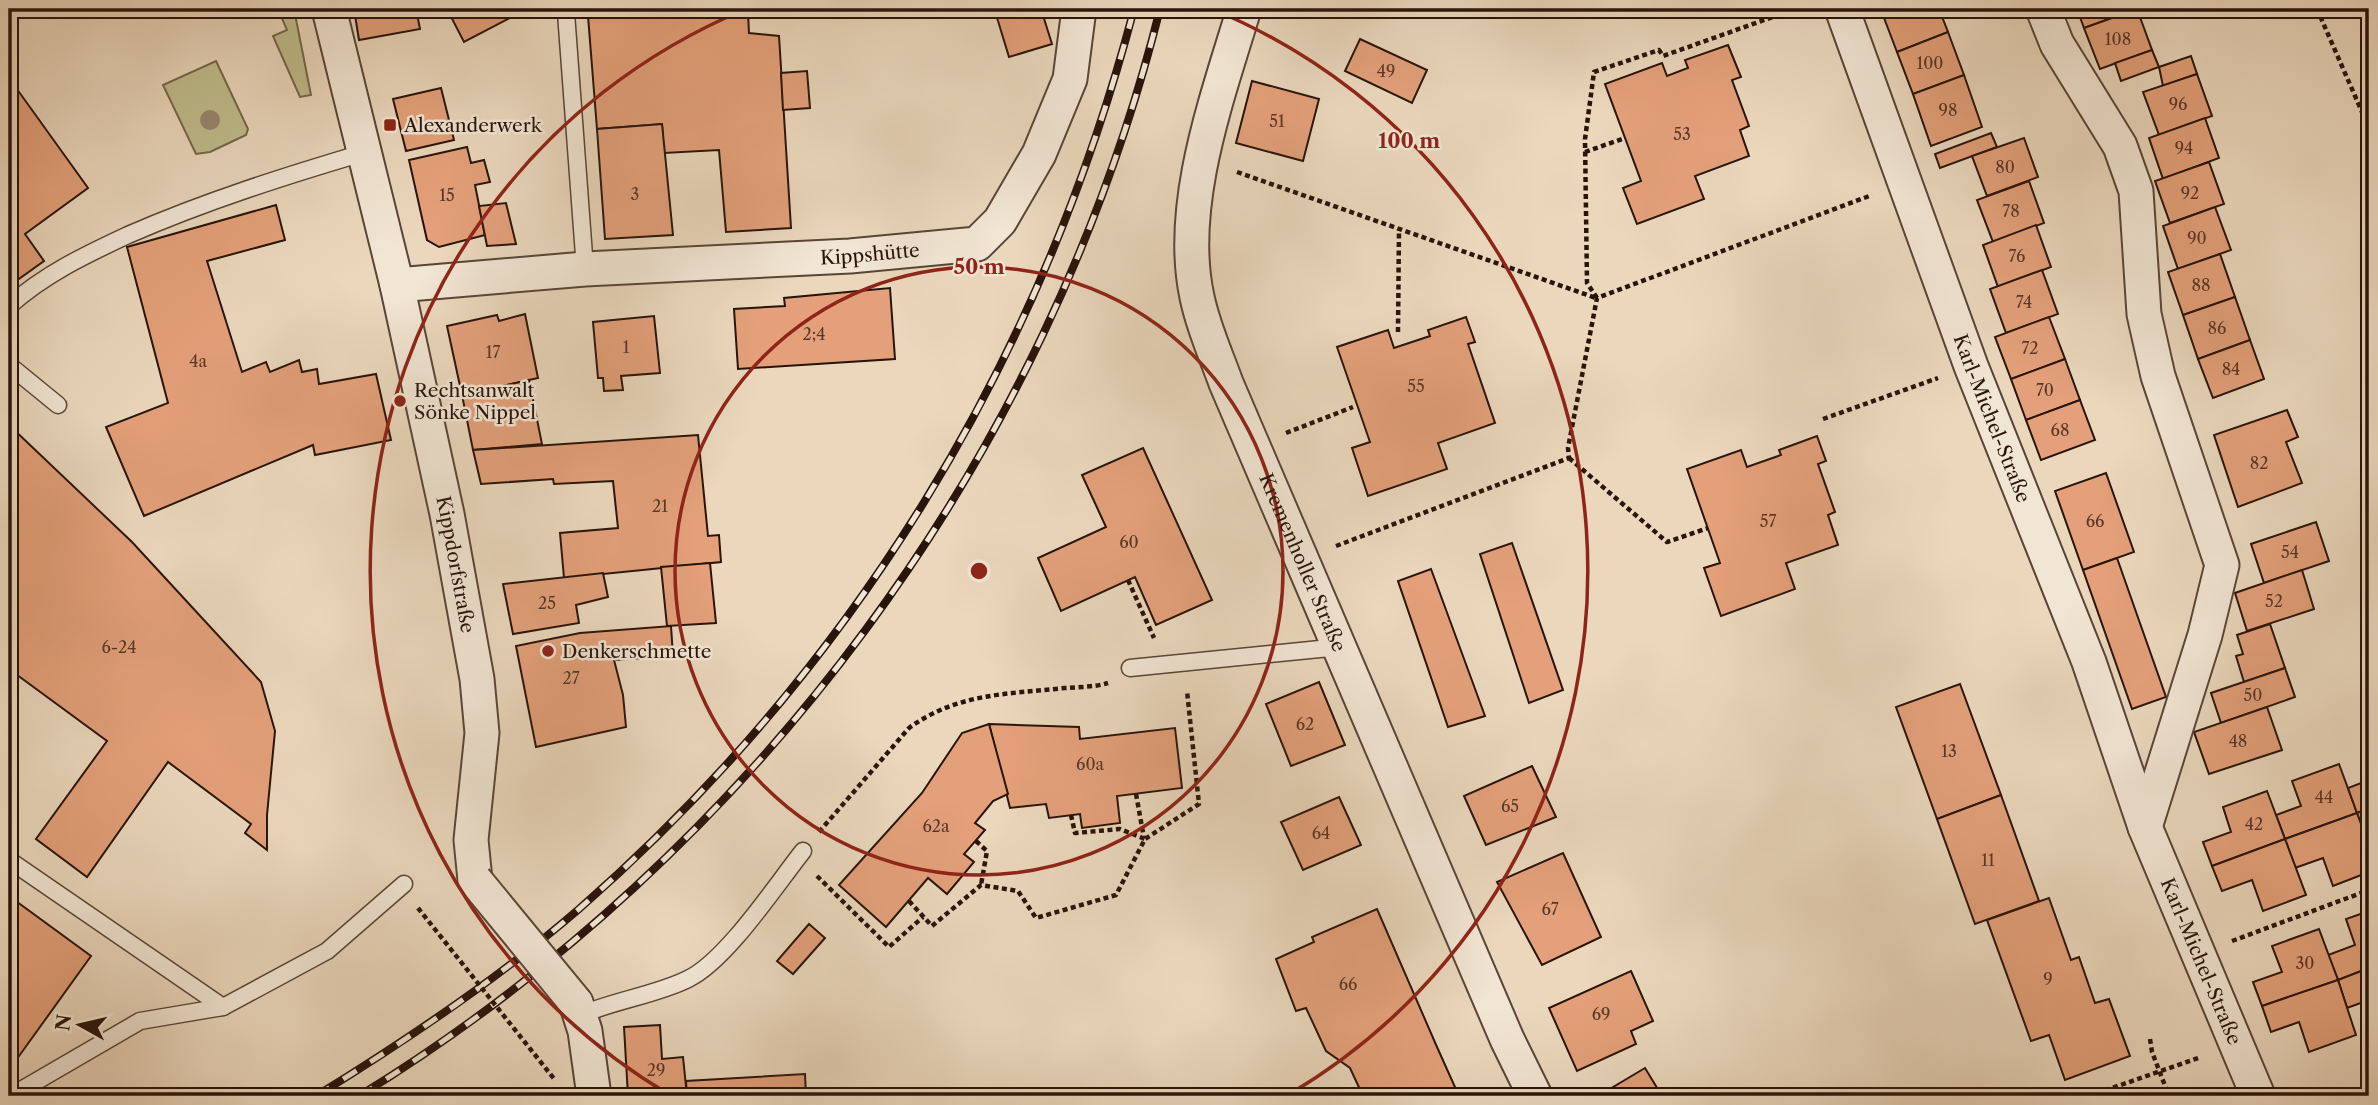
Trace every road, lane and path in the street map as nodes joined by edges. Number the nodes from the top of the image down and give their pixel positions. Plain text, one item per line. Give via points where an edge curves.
1 (329, 9) edge
2 (1079, 9) edge
3 (1244, 9) edge
4 (1795, 9) edge
5 (1842, 9) edge
6 (2043, 9) edge
7 (2317, 9) edge
8 (566, 13) dead end
9 (2369, 128) edge
10 (1625, 138) dead end
11 (366, 152) junction
12 (1585, 152) junction
13 (1200, 159) junction
14 (1903, 183) junction
15 (1399, 229) junction
16 (585, 269) junction
17 (397, 285) junction
18 (1597, 298) junction
19 (9, 306) edge
20 (1398, 332) dead end
21 (9, 365) edge
22 (1971, 366) junction
23 (58, 405) dead end
24 (1353, 407) dead end
25 (1823, 419) dead end
26 (1253, 446) junction
27 (1569, 458) junction
28 (1708, 528) dead end
29 (1303, 558) junction
30 (1128, 580) dead end
31 (1340, 647) junction
32 (1184, 663) junction
33 (1166, 664) junction
34 (1130, 668) joint
35 (1136, 794) dead end
36 (1072, 815) dead end
37 (2145, 827) junction
38 (1144, 839) junction
39 (976, 841) dead end
40 (800, 854) junction
41 (9, 860) edge
42 (404, 884) dead end
43 (981, 885) junction
44 (2369, 890) edge
45 (909, 901) dead end
46 (418, 908) dead end
47 (923, 917) junction
48 (2199, 953) junction
49 (223, 1007) junction
50 (579, 1009) junction
51 (2150, 1039) dead end
52 (2198, 1058) dead end
53 (2159, 1072) junction
54 (555, 1080) dead end
55 (11, 1096) edge
56 (594, 1096) edge
57 (1535, 1096) edge
58 (2089, 1096) edge
59 (2169, 1096) edge
60 (2258, 1096) edge

1 - 11 street, Kippdorfstraße
2 - 16 street, Kippshütte via 1070,79 1040,154 1000,221 977,244 850,256
3 - 13 street, Kremenholler Straße
4 - 12 path via 1663,56 1660,50 1594,72
5 - 14 street, Karl-Michel-Straße
6 - 37 street via 2057,44 2120,146 2136,191 2144,314 2158,376 2222,565
7 - 9 path
8 - 16 lane
10 - 12 path
11 - 17 street, Kippdorfstraße
11 - 19 lane via 185,211 55,270
12 - 18 path via 1587,282
13 - 15 path
13 - 26 street, Kremenholler Straße via 1193,247 1196,295
14 - 18 path
14 - 22 street, Karl-Michel-Straße
15 - 18 path
15 - 20 path
16 - 17 street, Kippshütte
17 - 50 street, Kippdorfstraße, bridge via 477,679 482,733 471,841 475,880
18 - 27 path
21 - 23 lane
22 - 25 path
22 - 37 street, Karl-Michel-Straße via 2090,662
24 - 26 path
26 - 29 street, Kremenholler Straße
27 - 28 path via 1667,542
27 - 29 path
29 - 31 street, Kremenholler Straße
30 - 33 path
31 - 32 lane
31 - 57 street, Kremenholler Straße
32 - 33 lane
32 - 38 path via 1199,804
33 - 34 lane
34 - 40 path via 1106,684 975,698 926,716 909,728
35 - 38 path
36 - 38 path via 1075,833 1120,829
37 - 48 street, Karl-Michel-Straße
38 - 43 path via 1116,895 1036,919 1018,891
39 - 43 path via 987,851
40 - 47 path via 889,947
40 - 50 lane via 722,952 690,979
41 - 49 lane
42 - 49 lane via 327,951
43 - 47 path via 932,926
44 - 48 path
45 - 47 path
46 - 54 path, bridge
48 - 60 street, Karl-Michel-Straße
49 - 55 lane via 139,1021
50 - 56 street
51 - 53 path
52 - 53 path
53 - 58 path
53 - 59 path

